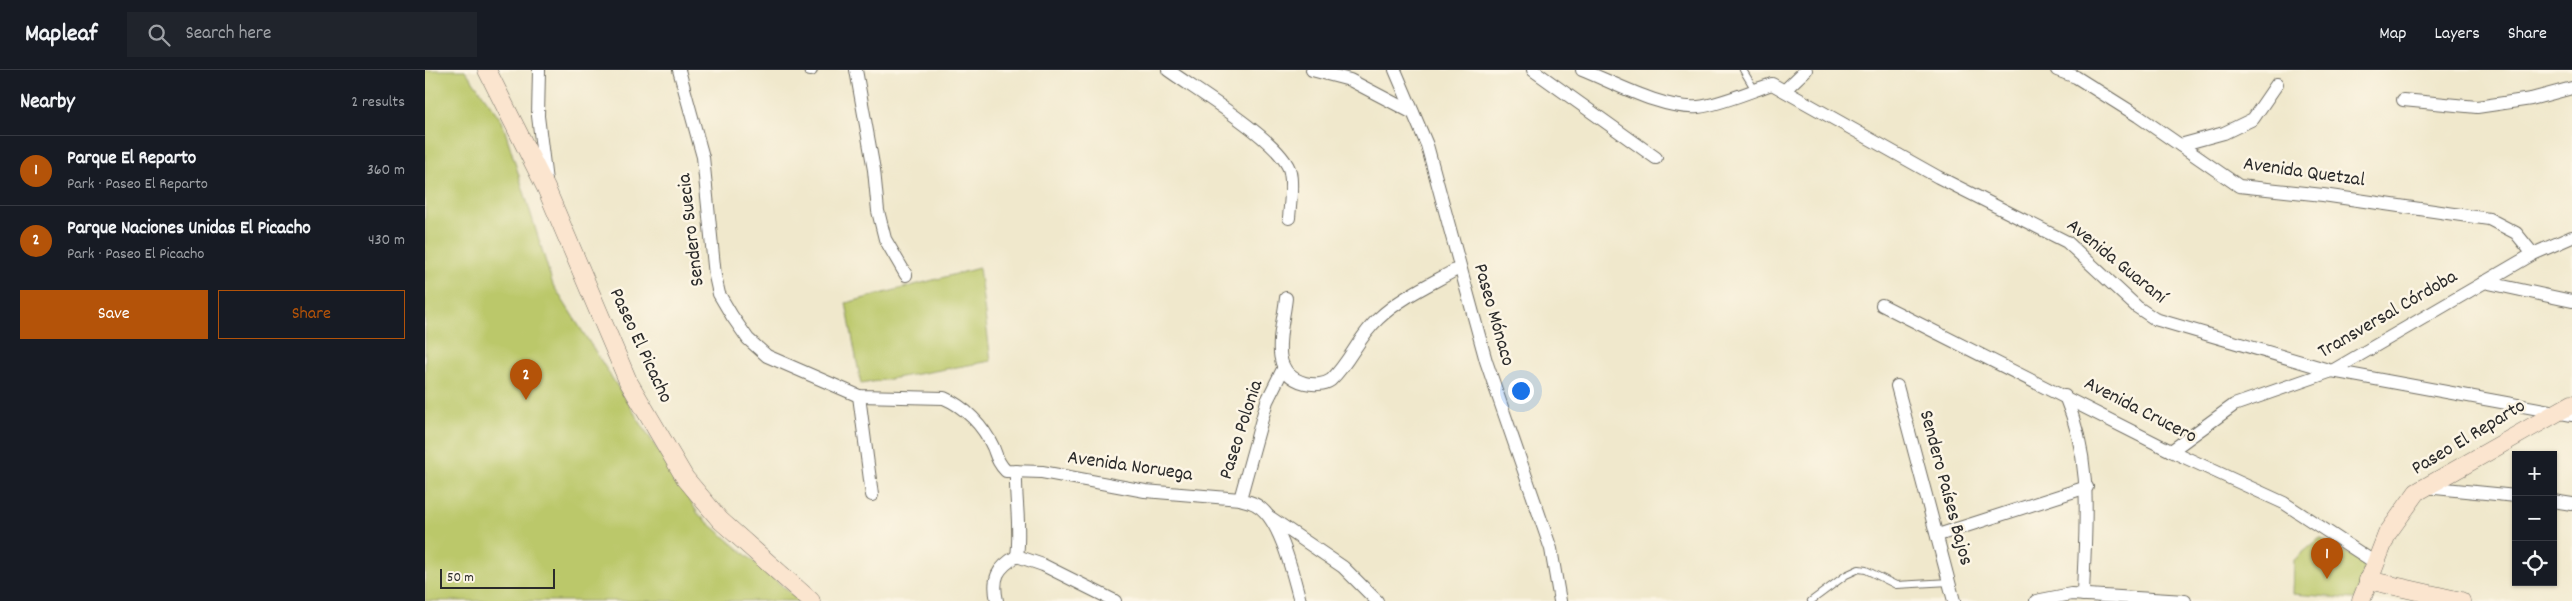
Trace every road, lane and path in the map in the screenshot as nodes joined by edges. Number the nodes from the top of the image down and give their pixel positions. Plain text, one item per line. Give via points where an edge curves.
1 (487, 70) edge
2 (539, 70) edge
3 (679, 70) edge
4 (856, 70) edge
5 (1168, 70) edge
6 (1312, 70) edge
7 (1395, 70) edge
8 (1533, 70) edge
9 (1582, 70) edge
10 (1743, 70) edge
11 (1806, 70) edge
12 (2057, 70) edge
13 (2277, 84) dead end
14 (2572, 88) edge
15 (1755, 90) junction
16 (1785, 90) junction
17 (2403, 100) dead end
18 (1413, 113) junction
19 (2179, 145) junction
20 (1656, 158) dead end
21 (547, 188) junction
22 (1289, 218) dead end
23 (2572, 237) edge
24 (2533, 254) junction
25 (1459, 268) junction
26 (906, 275) dead end
27 (2484, 282) junction
28 (1286, 298) dead end
29 (2572, 301) edge
30 (1882, 304) dead end
31 (1283, 369) junction
32 (2332, 371) junction
33 (1897, 386) dead end
34 (859, 396) junction
35 (2065, 396) junction
36 (2567, 410) edge
37 (2171, 451) junction
38 (1016, 471) junction
39 (2087, 487) junction
40 (2425, 487) junction
41 (873, 495) dead end
42 (2512, 496) edge
43 (1240, 498) junction
44 (2557, 502) edge
45 (2572, 504) edge
46 (1269, 517) junction
47 (1938, 535) junction
48 (1017, 556) junction
49 (2375, 562) junction
50 (2368, 580) junction
51 (1950, 582) junction
52 (2083, 595) junction
53 (811, 601) edge
54 (997, 601) edge
55 (1115, 601) edge
56 (1300, 601) edge
57 (1377, 601) edge
58 (1560, 601) edge
59 (1811, 601) edge
60 (1954, 601) edge
61 (2036, 601) edge
62 (2185, 601) edge
63 (2361, 601) edge
64 (2461, 601) edge

1 - 21 street, Paseo El Picacho
2 - 21 street via 538,116
3 - 34 street, Sendero Suecia via 703,157 719,294 748,339 767,356
4 - 26 street via 873,162 878,212 885,239
5 - 22 street via 1266,139 1283,158 1290,171
6 - 18 street via 1350,80
7 - 18 street, Paseo Mónaco
8 - 20 street
9 - 15 street, Avenida Guaraní via 1681,107 1700,107
10 - 15 lane
11 - 16 street
12 - 19 street, Avenida Quetzal via 2076,77
13 - 19 street via 2253,119 2223,133
14 - 17 street via 2531,99 2477,107
15 - 16 street, Avenida Guaraní via 1772,84
16 - 32 street, Avenida Guaraní via 1938,177 2067,242 2137,307 2155,319
18 - 25 street, Paseo Mónaco via 1427,145
19 - 24 street, Avenida Quetzal via 2239,186 2489,219 2516,232
21 - 53 street, Paseo El Picacho via 628,381 685,478 720,520
23 - 24 street, Transversal Córdoba
24 - 27 street, Transversal Córdoba
25 - 31 street via 1389,308 1329,381 1313,385 1294,380
25 - 58 street, Paseo Mónaco via 1486,361 1551,550
27 - 29 street
27 - 32 street, Transversal Córdoba
28 - 31 street via 1279,357
30 - 35 street, Avenida Crucero
31 - 43 street, Paseo Polonia via 1267,401
32 - 36 street, Avenida Guaraní
32 - 37 street, Transversal Córdoba via 2234,405
33 - 47 street, Sendero Países Bajos
34 - 38 street, Sendero Suecia via 944,398 957,403 970,413 988,439 998,463 1005,471
34 - 41 street
35 - 37 street, Avenida Crucero
35 - 39 street via 2076,423
36 - 40 street, Paseo El Reparto
37 - 49 street, Avenida Crucero via 2284,503
38 - 43 street, Avenida Noruega via 1042,472 1145,491
38 - 48 street via 1015,499 1020,533
39 - 47 street
39 - 52 street
40 - 42 street
40 - 49 street, Paseo El Reparto via 2417,492 2387,534
43 - 46 street, Paseo Polonia via 1258,505
44 - 45 street
46 - 56 street, Paseo Polonia via 1289,561
46 - 57 street via 1343,567
47 - 51 street, Sendero Países Bajos
48 - 54 street via 1001,565 995,582
48 - 55 street via 1043,565
49 - 50 street, Paseo El Reparto
50 - 63 street, Paseo El Reparto
50 - 64 street
51 - 59 lane via 1895,585 1859,569
51 - 60 street, Sendero Países Bajos
52 - 61 street via 2071,594
52 - 62 street

